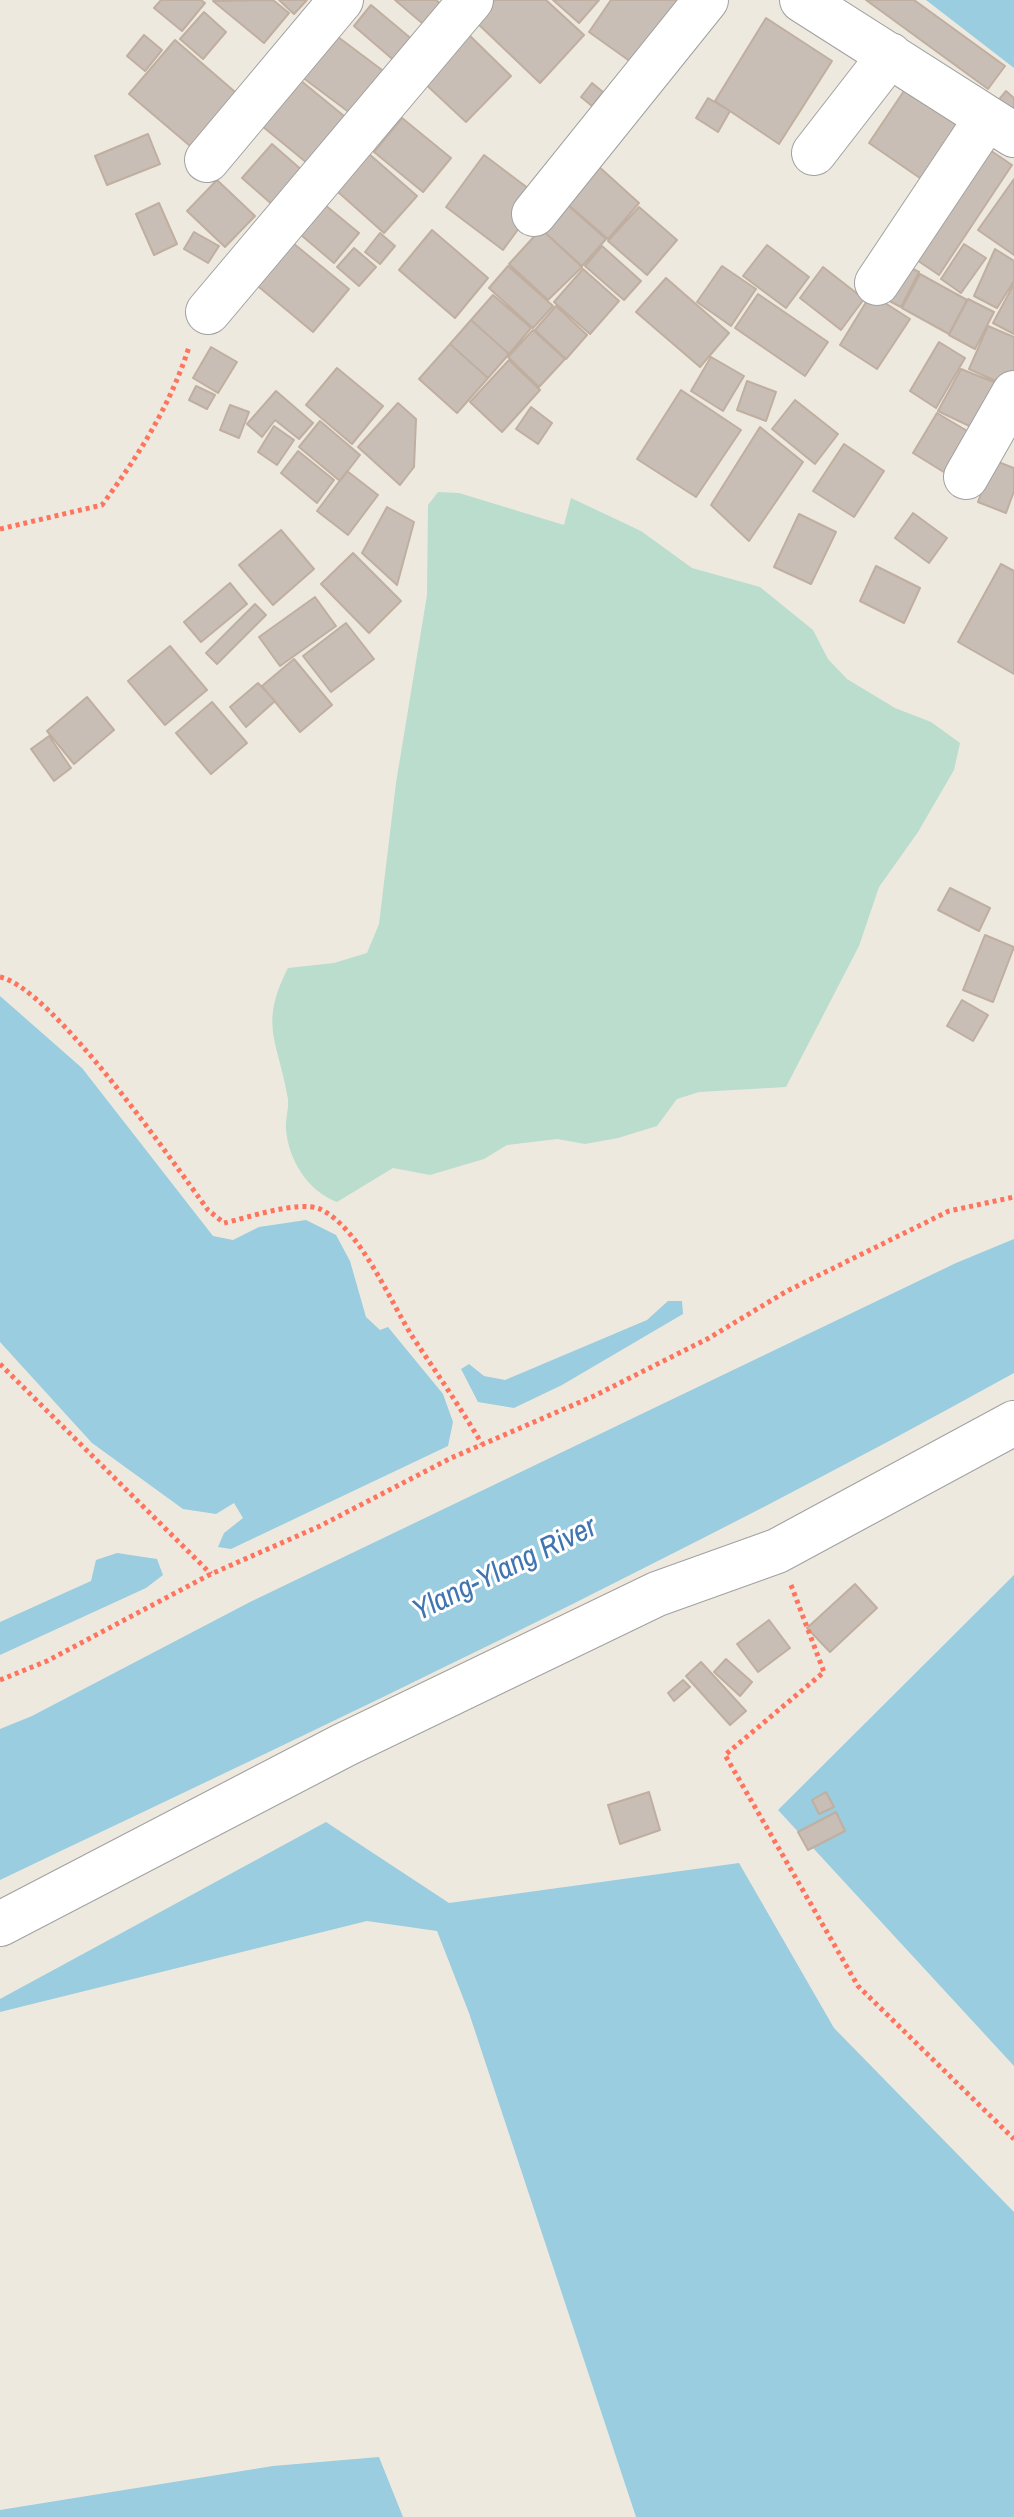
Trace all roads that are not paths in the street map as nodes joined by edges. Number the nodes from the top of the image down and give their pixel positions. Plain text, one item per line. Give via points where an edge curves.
1 (341, 0) edge
2 (471, 0) edge
3 (706, 0) edge
4 (802, 0) edge
5 (890, 55) junction
6 (1000, 126) edge
7 (814, 153) dead end
8 (207, 160) dead end
9 (534, 214) dead end
10 (877, 283) dead end
11 (208, 312) road end
12 (1014, 393) edge
13 (966, 477) dead end
14 (1014, 1423) edge
15 (0, 1924) edge

1 - 8 street
2 - 11 street
3 - 9 street
4 - 5 street
5 - 6 street
5 - 7 street
6 - 10 street
12 - 13 street
14 - 15 street via 777,1551 657,1594 344,1745

